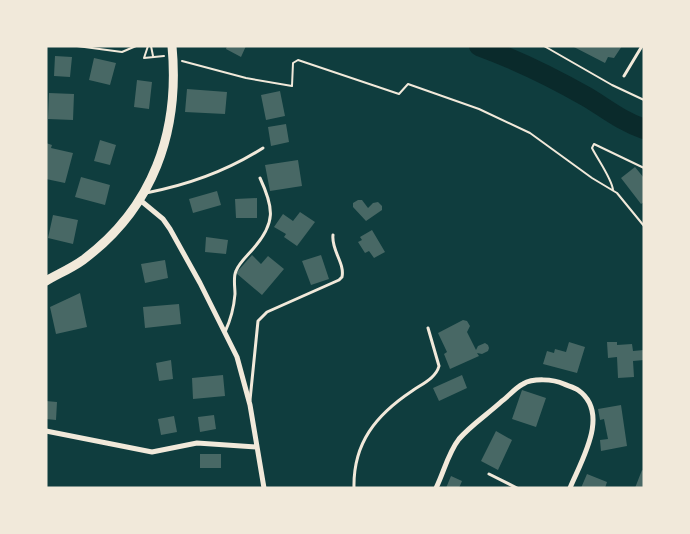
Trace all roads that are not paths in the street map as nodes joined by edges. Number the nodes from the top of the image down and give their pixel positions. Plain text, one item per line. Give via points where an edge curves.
1 (642, 46) edge
2 (173, 54) edge
3 (624, 76) dead end
4 (264, 148) dead end
5 (260, 178) dead end
6 (141, 197) junction
7 (333, 235) dead end
8 (46, 281) edge
9 (428, 328) dead end
10 (225, 332) junction
11 (250, 406) junction
12 (46, 431) edge
13 (256, 447) junction
14 (489, 474) dead end
15 (264, 488) edge
16 (354, 488) edge
17 (436, 488) edge
18 (516, 488) edge
19 (570, 488) edge

1 - 3 lane
2 - 6 main road via 173,94 167,135 159,162
4 - 6 lane via 223,171
5 - 10 lane via 271,204 270,220 259,243 235,273 232,312
6 - 8 main road via 124,222 102,244 81,261
6 - 10 street via 170,228
7 - 11 lane via 342,277 268,312 258,321
9 - 16 lane via 438,372 388,410 368,432 356,459
10 - 11 street
11 - 13 street
12 - 13 street via 152,452 197,443
13 - 15 street
14 - 18 lane
17 - 19 street via 459,440 522,384 537,380 559,382 578,389 587,399 593,415 592,436

